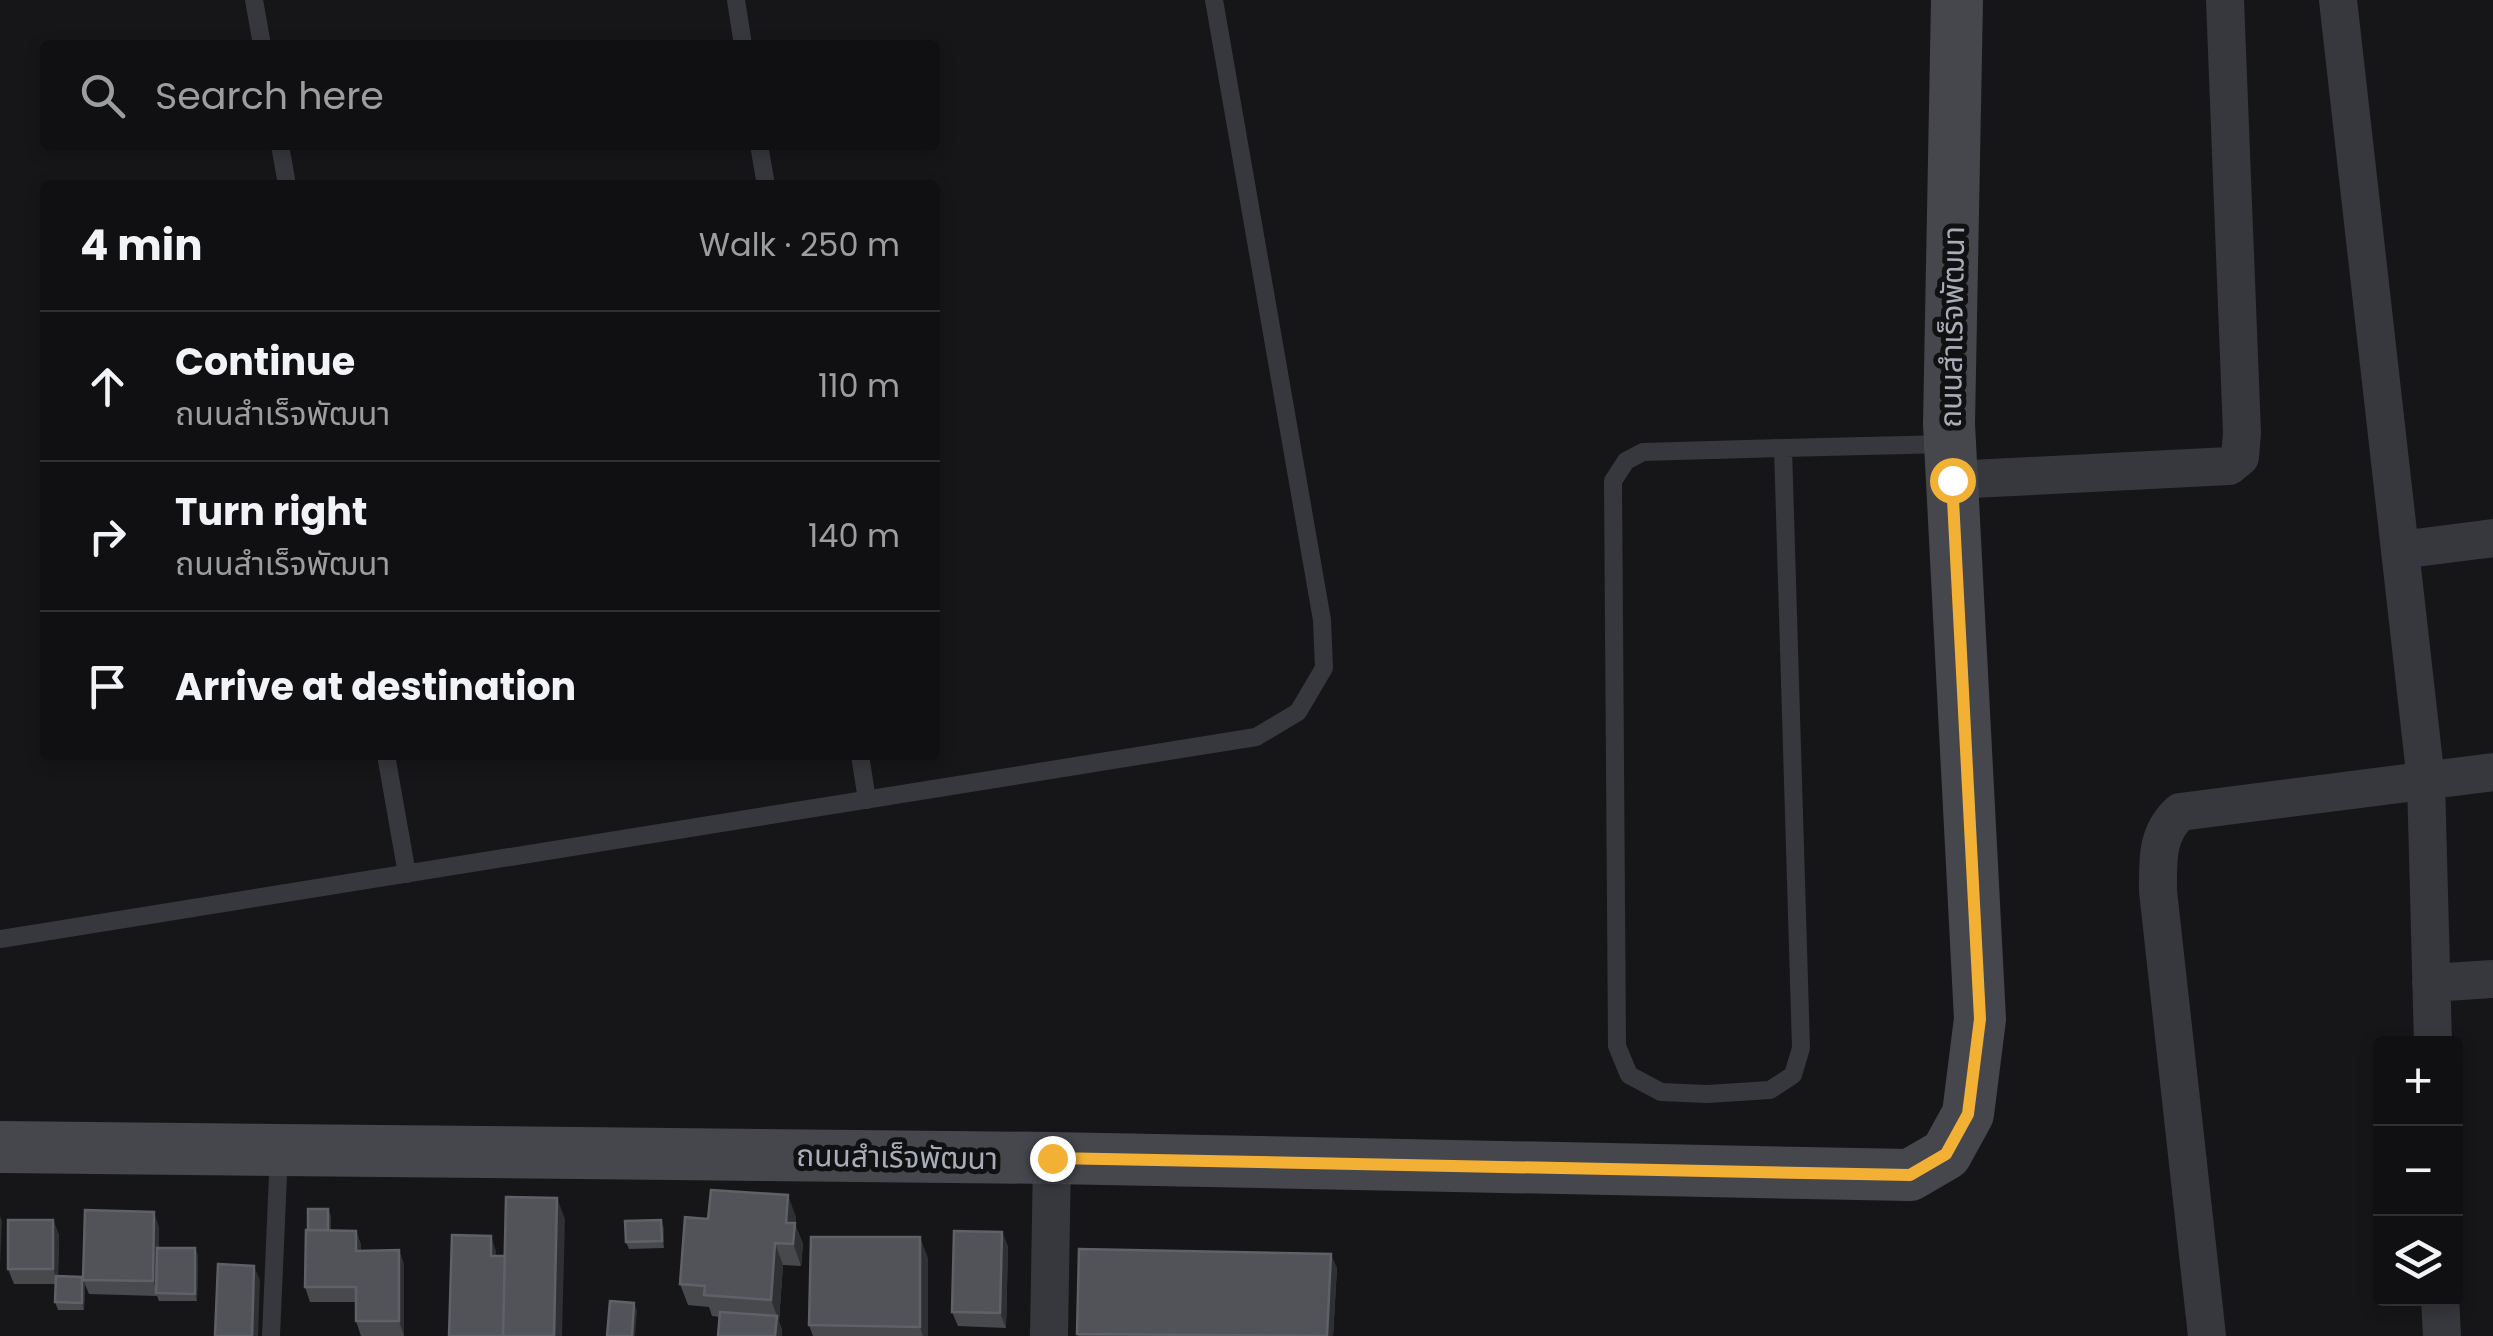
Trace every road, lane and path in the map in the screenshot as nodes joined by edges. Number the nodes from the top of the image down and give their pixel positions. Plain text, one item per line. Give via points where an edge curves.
1 (254, 0) edge
2 (736, 0) edge
3 (1214, 0) edge
4 (1957, 0) edge
5 (2225, 0) edge
6 (2338, 0) edge
7 (261, 40) edge
8 (742, 40) edge
9 (281, 150) edge
10 (761, 150) edge
11 (286, 180) edge
12 (765, 180) edge
13 (1783, 448) junction
14 (1951, 462) junction
15 (2493, 538) edge
16 (2400, 550) junction
17 (387, 760) edge
18 (861, 760) edge
19 (2493, 772) edge
20 (2426, 781) junction
21 (867, 800) junction
22 (407, 874) junction
23 (0, 939) edge
24 (2493, 979) edge
25 (2431, 983) junction
26 (2433, 1036) edge
27 (0, 1147) edge
28 (279, 1150) junction
29 (1052, 1158) junction
30 (2440, 1306) edge
31 (270, 1336) edge
32 (1049, 1336) edge
33 (2207, 1336) edge
34 (2442, 1336) edge

1 - 7 lane
2 - 8 lane
3 - 21 lane via 1322,620 1324,668 1298,712 1256,737
4 - 14 street, ถนนสำเร็จพัฒนา
5 - 14 street via 2240,457 2229,466
6 - 16 street
9 - 11 lane
10 - 12 lane
13 - 13 lane via 1643,452 1626,461 1614,481 1617,1046 1629,1075 1661,1092 1770,1090 1794,1076 1800,1048
13 - 14 lane
14 - 29 street, ถนนสำเร็จพัฒนา via 1980,1019 1968,1114 1946,1154 1910,1175
15 - 16 street
16 - 20 street
17 - 22 lane
18 - 21 lane
19 - 20 street
20 - 25 street
20 - 33 street via 2180,812 2164,826 2158,891
21 - 22 lane
22 - 23 lane
24 - 25 street
25 - 26 street
27 - 28 street, ถนนสำเร็จพัฒนา
28 - 29 street, ถนนสำเร็จพัฒนา
28 - 31 lane
29 - 32 street
30 - 34 street

